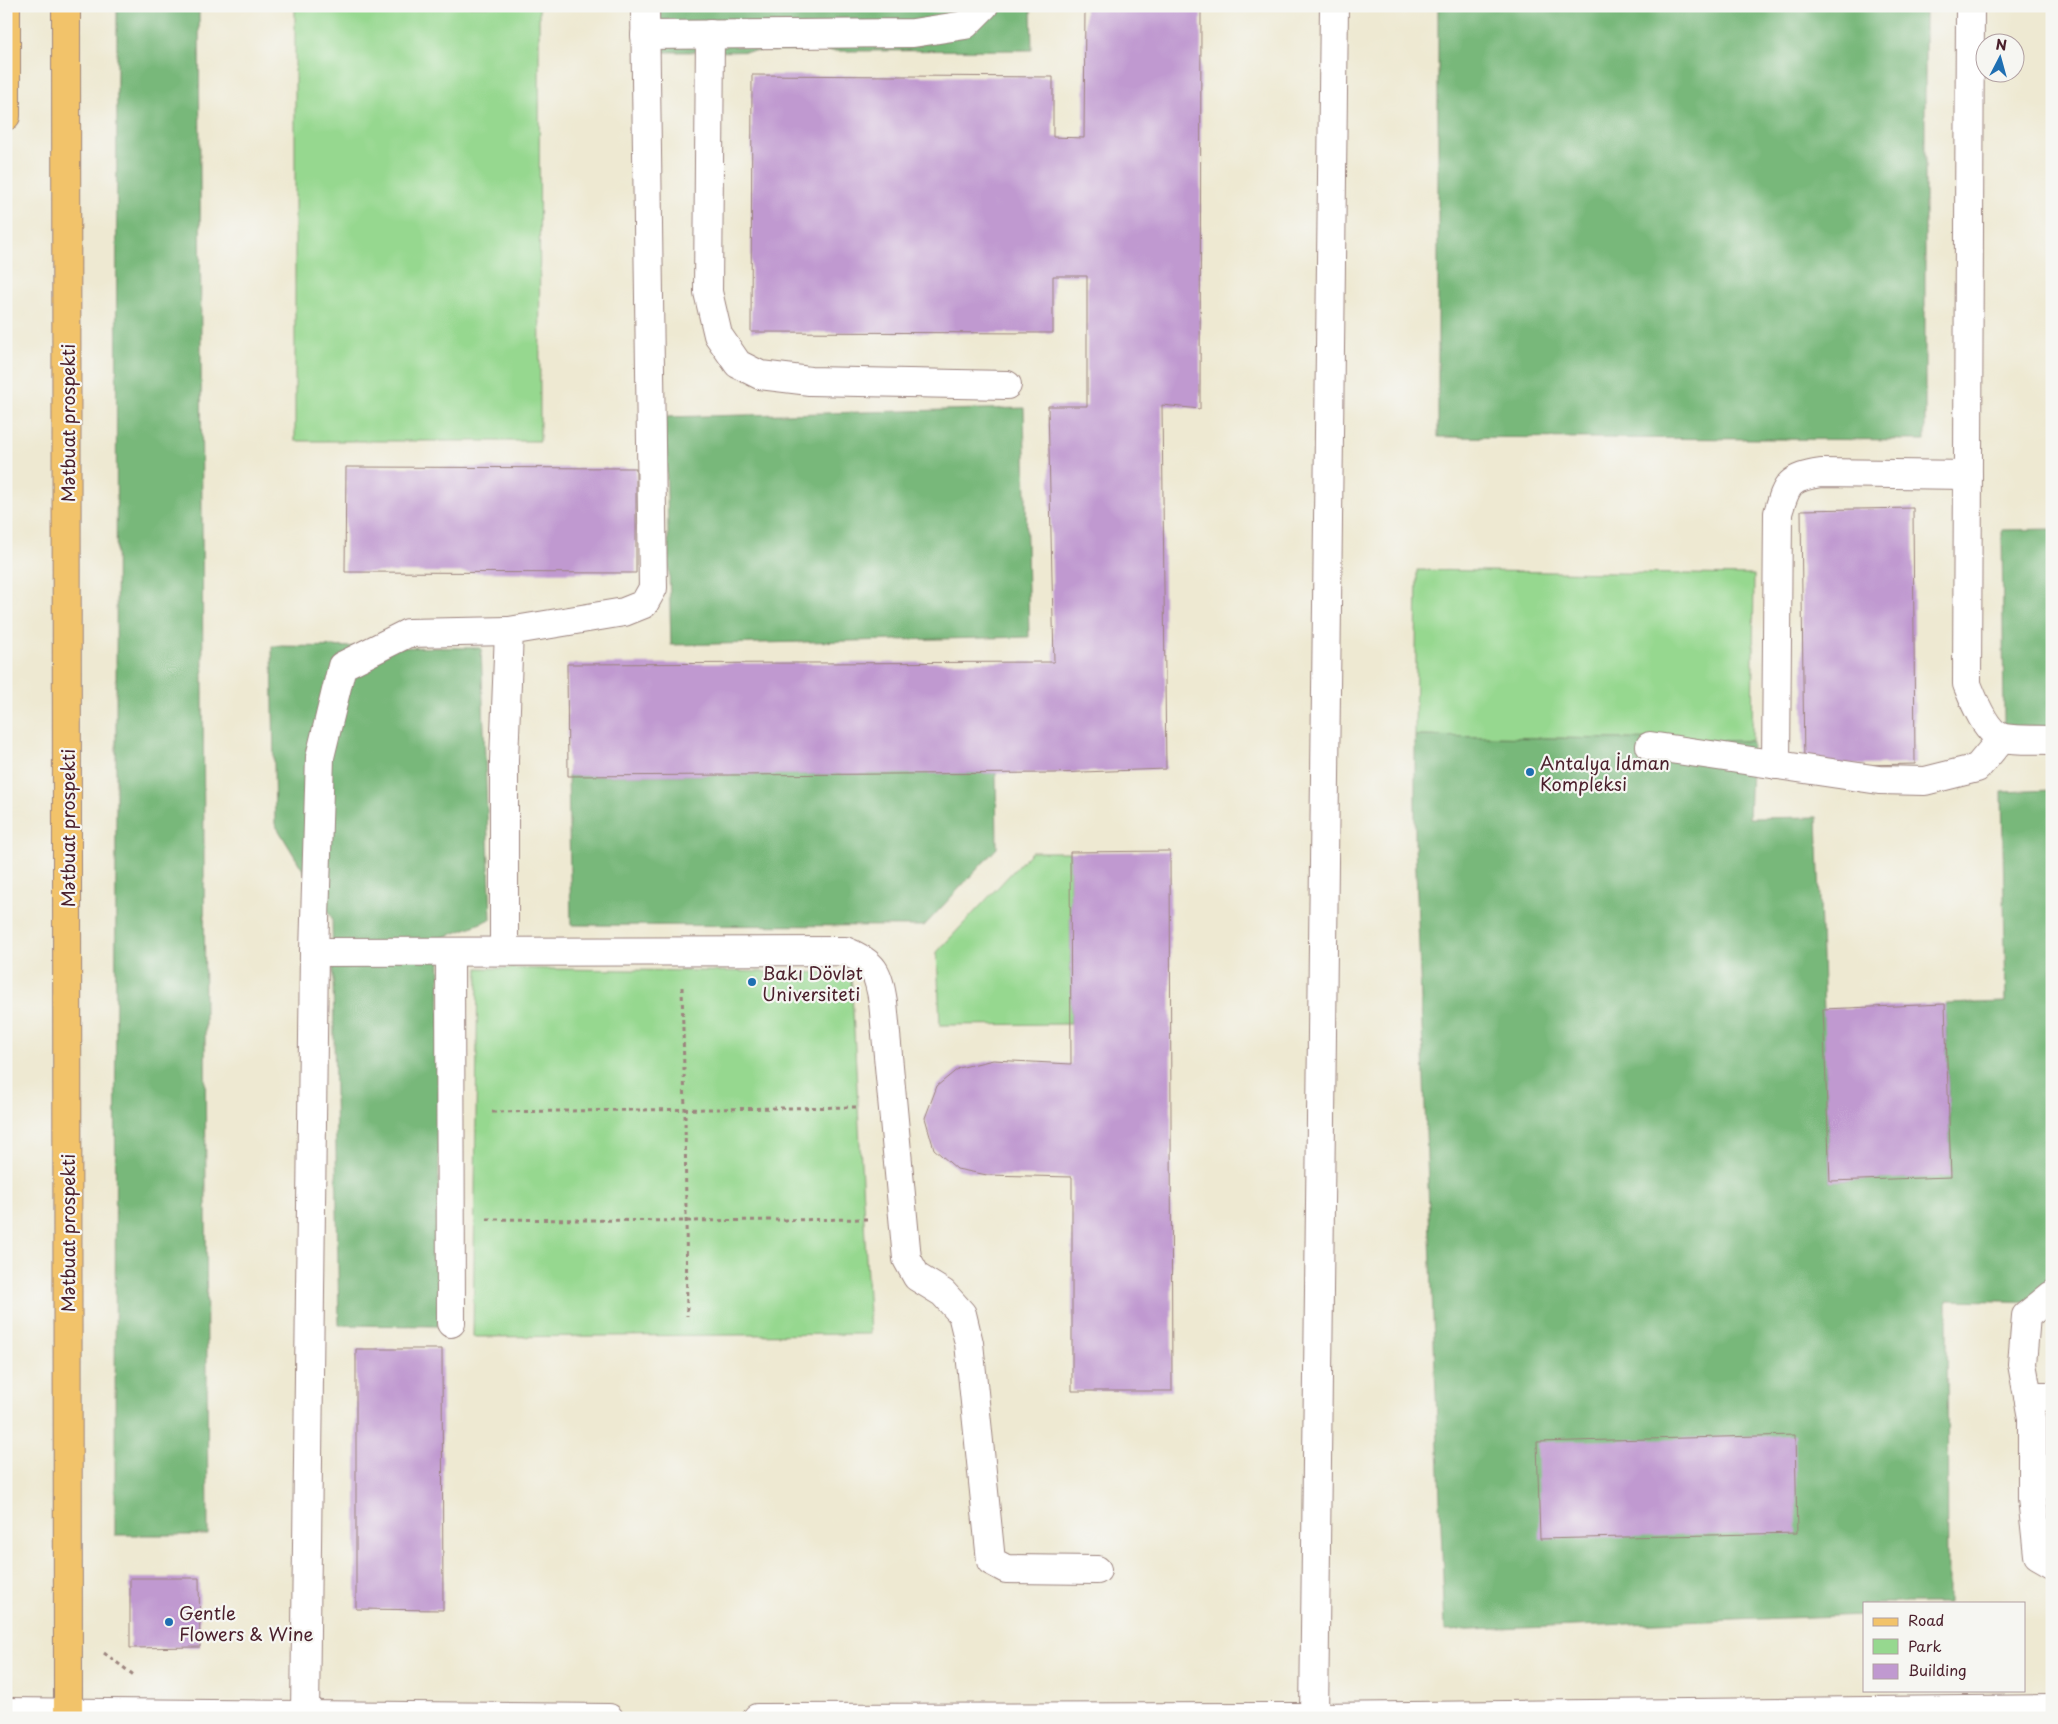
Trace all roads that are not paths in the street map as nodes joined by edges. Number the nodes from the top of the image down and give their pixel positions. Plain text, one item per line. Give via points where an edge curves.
1 (6, 6) edge
2 (66, 6) edge
3 (645, 6) edge
4 (984, 6) edge
5 (1334, 6) edge
6 (1970, 6) edge
7 (710, 34) junction
8 (645, 35) junction
9 (6, 116) edge
10 (1007, 386) dead end
11 (1968, 474) junction
12 (509, 631) junction
13 (2002, 738) junction
14 (2052, 740) edge
15 (1650, 746) dead end
16 (1776, 765) junction
17 (504, 951) junction
18 (314, 952) junction
19 (450, 952) junction
20 (2052, 1295) edge
21 (451, 1323) dead end
22 (2040, 1396) edge
23 (2052, 1563) edge
24 (1097, 1570) dead end
25 (2052, 1708) edge
26 (6, 1712) edge
27 (68, 1715) edge
28 (306, 1715) junction
29 (1314, 1717) edge
30 (609, 1718) edge
31 (757, 1718) edge

1 - 9 main road
2 - 27 main road, Mətbuat prospekti
3 - 8 street
4 - 7 street via 965,24 913,33
5 - 29 street
6 - 11 street
7 - 8 street
7 - 10 street via 708,292 718,335 738,364 760,375 810,381
8 - 12 street via 653,588 644,604 624,612
11 - 13 street via 1967,684 1989,727
11 - 16 street via 1821,473 1800,477 1785,488 1778,513
12 - 17 street via 504,760
12 - 18 street via 408,632 342,666 320,757
13 - 14 street
13 - 16 street via 1978,768 1925,781 1879,780
15 - 16 street
17 - 19 street
17 - 24 street via 845,950 864,958 879,978 907,1259 917,1276 942,1293 962,1314 969,1342 991,1561 1006,1569
18 - 19 street
18 - 28 street
19 - 21 street
20 - 22 street via 2026,1316 2022,1364
22 - 23 street via 2032,1418 2032,1498 2038,1555
25 - 29 street
26 - 27 street
27 - 28 street
28 - 30 street
29 - 31 street

